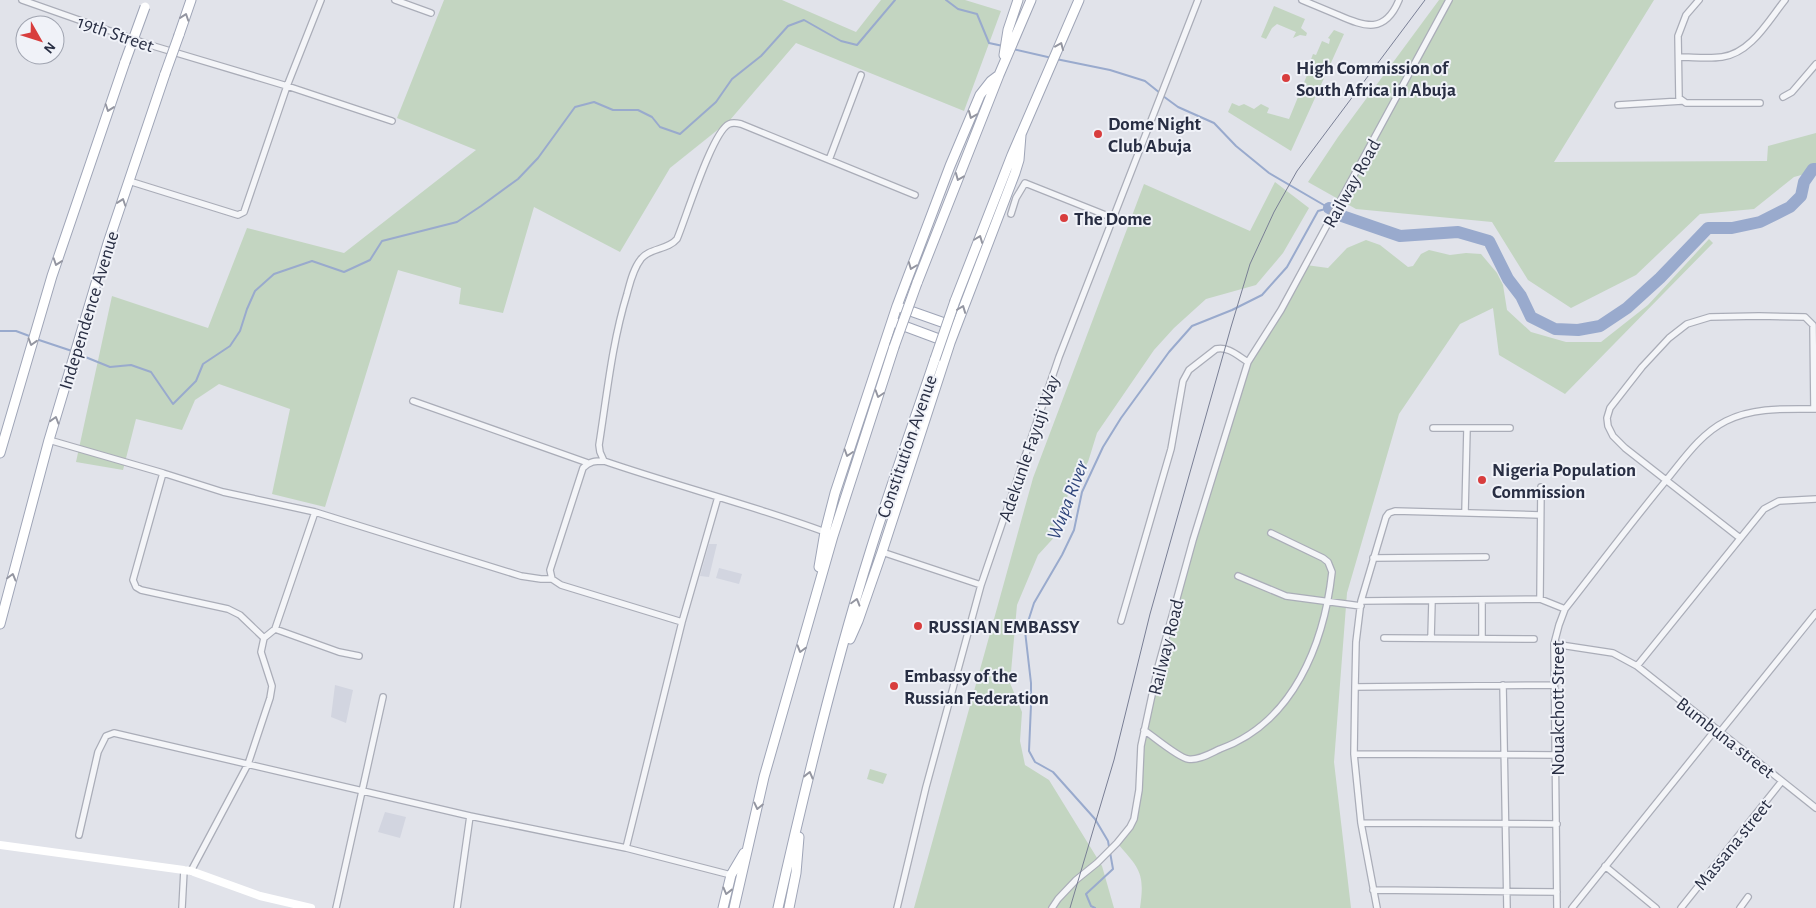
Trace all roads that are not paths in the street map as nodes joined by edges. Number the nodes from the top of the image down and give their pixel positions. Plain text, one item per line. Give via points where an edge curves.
1 (22, 0) edge
2 (191, 0) edge
3 (321, 0) edge
4 (395, 0) edge
5 (1018, 0) edge
6 (1031, 0) edge
7 (1079, 0) edge
8 (1198, 0) edge
9 (1302, 0) edge
10 (1400, 0) edge
11 (1449, 0) edge
12 (1698, 0) edge
13 (1785, 0) edge
14 (146, 4) edge
15 (431, 12) dead end
16 (1678, 57) junction
17 (1816, 64) edge
18 (1003, 66) junction
19 (861, 75) dead end
20 (999, 75) junction
21 (287, 86) junction
22 (1784, 97) dead end
23 (1682, 101) junction
24 (1760, 103) dead end
25 (1618, 105) dead end
26 (392, 121) dead end
27 (1021, 135) junction
28 (829, 160) junction
29 (129, 181) junction
30 (916, 195) dead end
31 (1011, 214) dead end
32 (1113, 218) junction
33 (897, 306) junction
34 (892, 321) junction
35 (955, 327) junction
36 (950, 343) junction
37 (1248, 362) junction
38 (413, 401) dead end
39 (1815, 409) edge
40 (1434, 428) dead end
41 (1510, 428) dead end
42 (3, 429) edge
43 (1467, 429) junction
44 (48, 440) junction
45 (0, 453) edge
46 (604, 461) junction
47 (588, 463) junction
48 (162, 473) junction
49 (1667, 480) junction
50 (1541, 487) dead end
51 (718, 497) junction
52 (1816, 499) edge
53 (315, 512) junction
54 (1465, 512) junction
55 (1540, 514) junction
56 (825, 532) junction
57 (1271, 533) dead end
58 (1740, 538) junction
59 (882, 552) junction
60 (1486, 557) dead end
61 (1373, 558) junction
62 (1238, 576) dead end
63 (552, 579) junction
64 (981, 585) junction
65 (1540, 599) junction
66 (1432, 601) junction
67 (1482, 601) junction
68 (1326, 602) junction
69 (1361, 603) junction
70 (1565, 609) junction
71 (1816, 613) edge
72 (810, 616) junction
73 (1121, 621) dead end
74 (682, 622) junction
75 (0, 624) edge
76 (275, 629) junction
77 (264, 638) junction
78 (1384, 638) dead end
79 (1431, 638) junction
80 (1482, 638) junction
81 (1534, 639) dead end
82 (1554, 644) junction
83 (842, 651) junction
84 (359, 656) dead end
85 (1637, 666) junction
86 (1503, 685) junction
87 (1554, 685) junction
88 (1355, 687) junction
89 (382, 697) dead end
90 (1144, 730) junction
91 (1718, 730) junction
92 (1354, 754) junction
93 (1503, 755) junction
94 (1556, 755) junction
95 (248, 764) junction
96 (1782, 781) junction
97 (363, 791) junction
98 (1816, 808) edge
99 (801, 809) junction
100 (470, 816) junction
101 (1361, 823) junction
102 (1506, 824) junction
103 (1557, 824) junction
104 (79, 835) dead end
105 (749, 844) junction
106 (0, 845) edge
107 (626, 848) junction
108 (1605, 866) junction
109 (187, 871) junction
110 (731, 874) junction
111 (1373, 890) junction
112 (1507, 892) junction
113 (1557, 892) junction
114 (1748, 897) dead end
115 (182, 908) edge
116 (311, 908) edge
117 (336, 908) edge
118 (457, 908) edge
119 (723, 908) edge
120 (734, 908) edge
121 (778, 908) edge
122 (788, 908) edge
123 (897, 908) edge
124 (1052, 908) edge
125 (1377, 908) edge
126 (1507, 908) edge
127 (1558, 908) edge
128 (1572, 908) edge
129 (1656, 908) edge
130 (1681, 908) edge
131 (1740, 908) edge

1 - 21 street, 19th Street via 150,45
29 -> 2 main road, Independence Avenue, bridge
3 - 21 street
4 - 15 street
5 - 18 main road via 1008,30
6 - 18 main road
27 -> 7 main road, Constitution Avenue
8 - 32 street, Adekunle Fayuji Way
9 - 10 street via 1368,25 1384,21
11 - 37 street, Railway Road via 1281,310
12 - 16 street via 1681,26
13 - 16 street via 1754,40 1738,52 1722,57
14 -> 42 main road, bridge
16 - 23 street via 1679,98
17 - 22 street
18 - 20 main road
19 - 28 street
20 -> 33 main road via 980,96
20 -> 72 main road, bridge via 894,347
21 - 26 street, 19th Street
21 - 29 street via 244,212 238,215
23 - 24 street
23 - 25 street
35 -> 27 main road via 1016,173
83 -> 27 main road, Constitution Avenue, bridge via 871,549 955,301
28 - 30 street
28 - 46 street via 741,124 730,123 725,127 710,153 677,239 645,255 632,277 621,314 608,384 599,448
44 -> 29 main road, Independence Avenue
31 - 32 street via 1025,183
32 - 64 street, Adekunle Fayuji Way via 1059,357
33 - 34 main road
33 - 35 main road
34 - 36 main road
34 -> 56 main road
35 - 36 main road
36 - 59 main road
37 - 73 street via 1226,348 1220,348 1186,375 1171,449
37 - 90 street, Railway Road via 1193,540
38 - 47 street
39 - 49 street, Nouakchott Street via 1768,409 1727,420 1709,432
39 - 49 street via 1814,332 1809,320 1788,316 1710,317 1687,324 1642,367 1610,408 1607,418 1608,426 1619,442
40 - 43 street
41 - 43 street
42 - 45 main road
43 - 54 street
44 - 48 street
75 -> 44 main road, Independence Avenue
46 - 47 street
46 - 51 street
47 - 63 street via 583,468 550,570
48 - 53 street via 222,492
48 - 77 street via 134,583 141,590 228,609 240,615
49 - 58 street
49 - 70 street, Nouakchott Street
50 - 55 street
51 - 56 street
51 - 74 street
52 - 58 street via 1772,504
53 - 63 street via 521,576
53 - 76 street
54 - 55 street
54 - 61 street via 1389,513
55 - 65 street
56 - 72 main road
57 - 68 street via 1328,562 1332,572
58 - 85 street
59 - 64 street
59 - 83 main road via 858,621
60 - 61 street
61 - 69 street
62 - 68 street via 1286,596
63 - 74 street via 560,585
64 - 123 street, Adekunle Fayuji Way
65 - 67 street
65 - 70 street
66 - 67 street
66 - 69 street
66 - 79 street
67 - 80 street
68 - 69 street
68 - 90 street via 1316,646 1300,678 1282,704 1247,737 1190,760
69 - 88 street
70 - 82 street, Nouakchott Street
71 - 91 street
72 -> 105 main road via 764,778
74 - 107 street
76 - 77 street
76 - 84 street
77 - 95 street via 261,652 272,686
78 - 79 street
79 - 80 street
80 - 81 street
82 - 85 street, Bumbuna street via 1613,653
82 - 87 street, Nouakchott Street
99 -> 83 main road, Constitution Avenue
85 - 91 street, Bumbuna street
86 - 87 street
86 - 88 street
86 - 93 street
87 - 94 street, Nouakchott Street
88 - 92 street
89 - 97 street
90 - 124 street, Railway Road via 1136,811 1130,827
91 - 96 street, Bumbuna street
91 - 108 street
92 - 93 street
92 - 101 street
93 - 94 street
93 - 102 street
94 - 103 street, Nouakchott Street
95 - 97 street
95 - 104 street via 109,734 98,752
95 - 109 street
96 - 98 street, Bumbuna street
96 - 130 street, Massana street
97 - 100 street
97 - 117 street
99 - 121 main road, Constitution Avenue
99 - 122 main road via 796,873
100 - 107 street
100 - 118 street
101 - 102 street
101 - 111 street
102 - 103 street
102 - 112 street
103 - 113 street, Nouakchott Street
105 - 110 main road
105 - 120 main road
106 - 109 street
107 - 110 street
108 - 128 street
108 - 129 street
109 - 115 street
109 - 116 street via 260,896
110 -> 119 main road
111 - 112 street
111 - 125 street
112 - 113 street
112 - 126 street
113 - 127 street, Nouakchott Street
114 - 131 street

